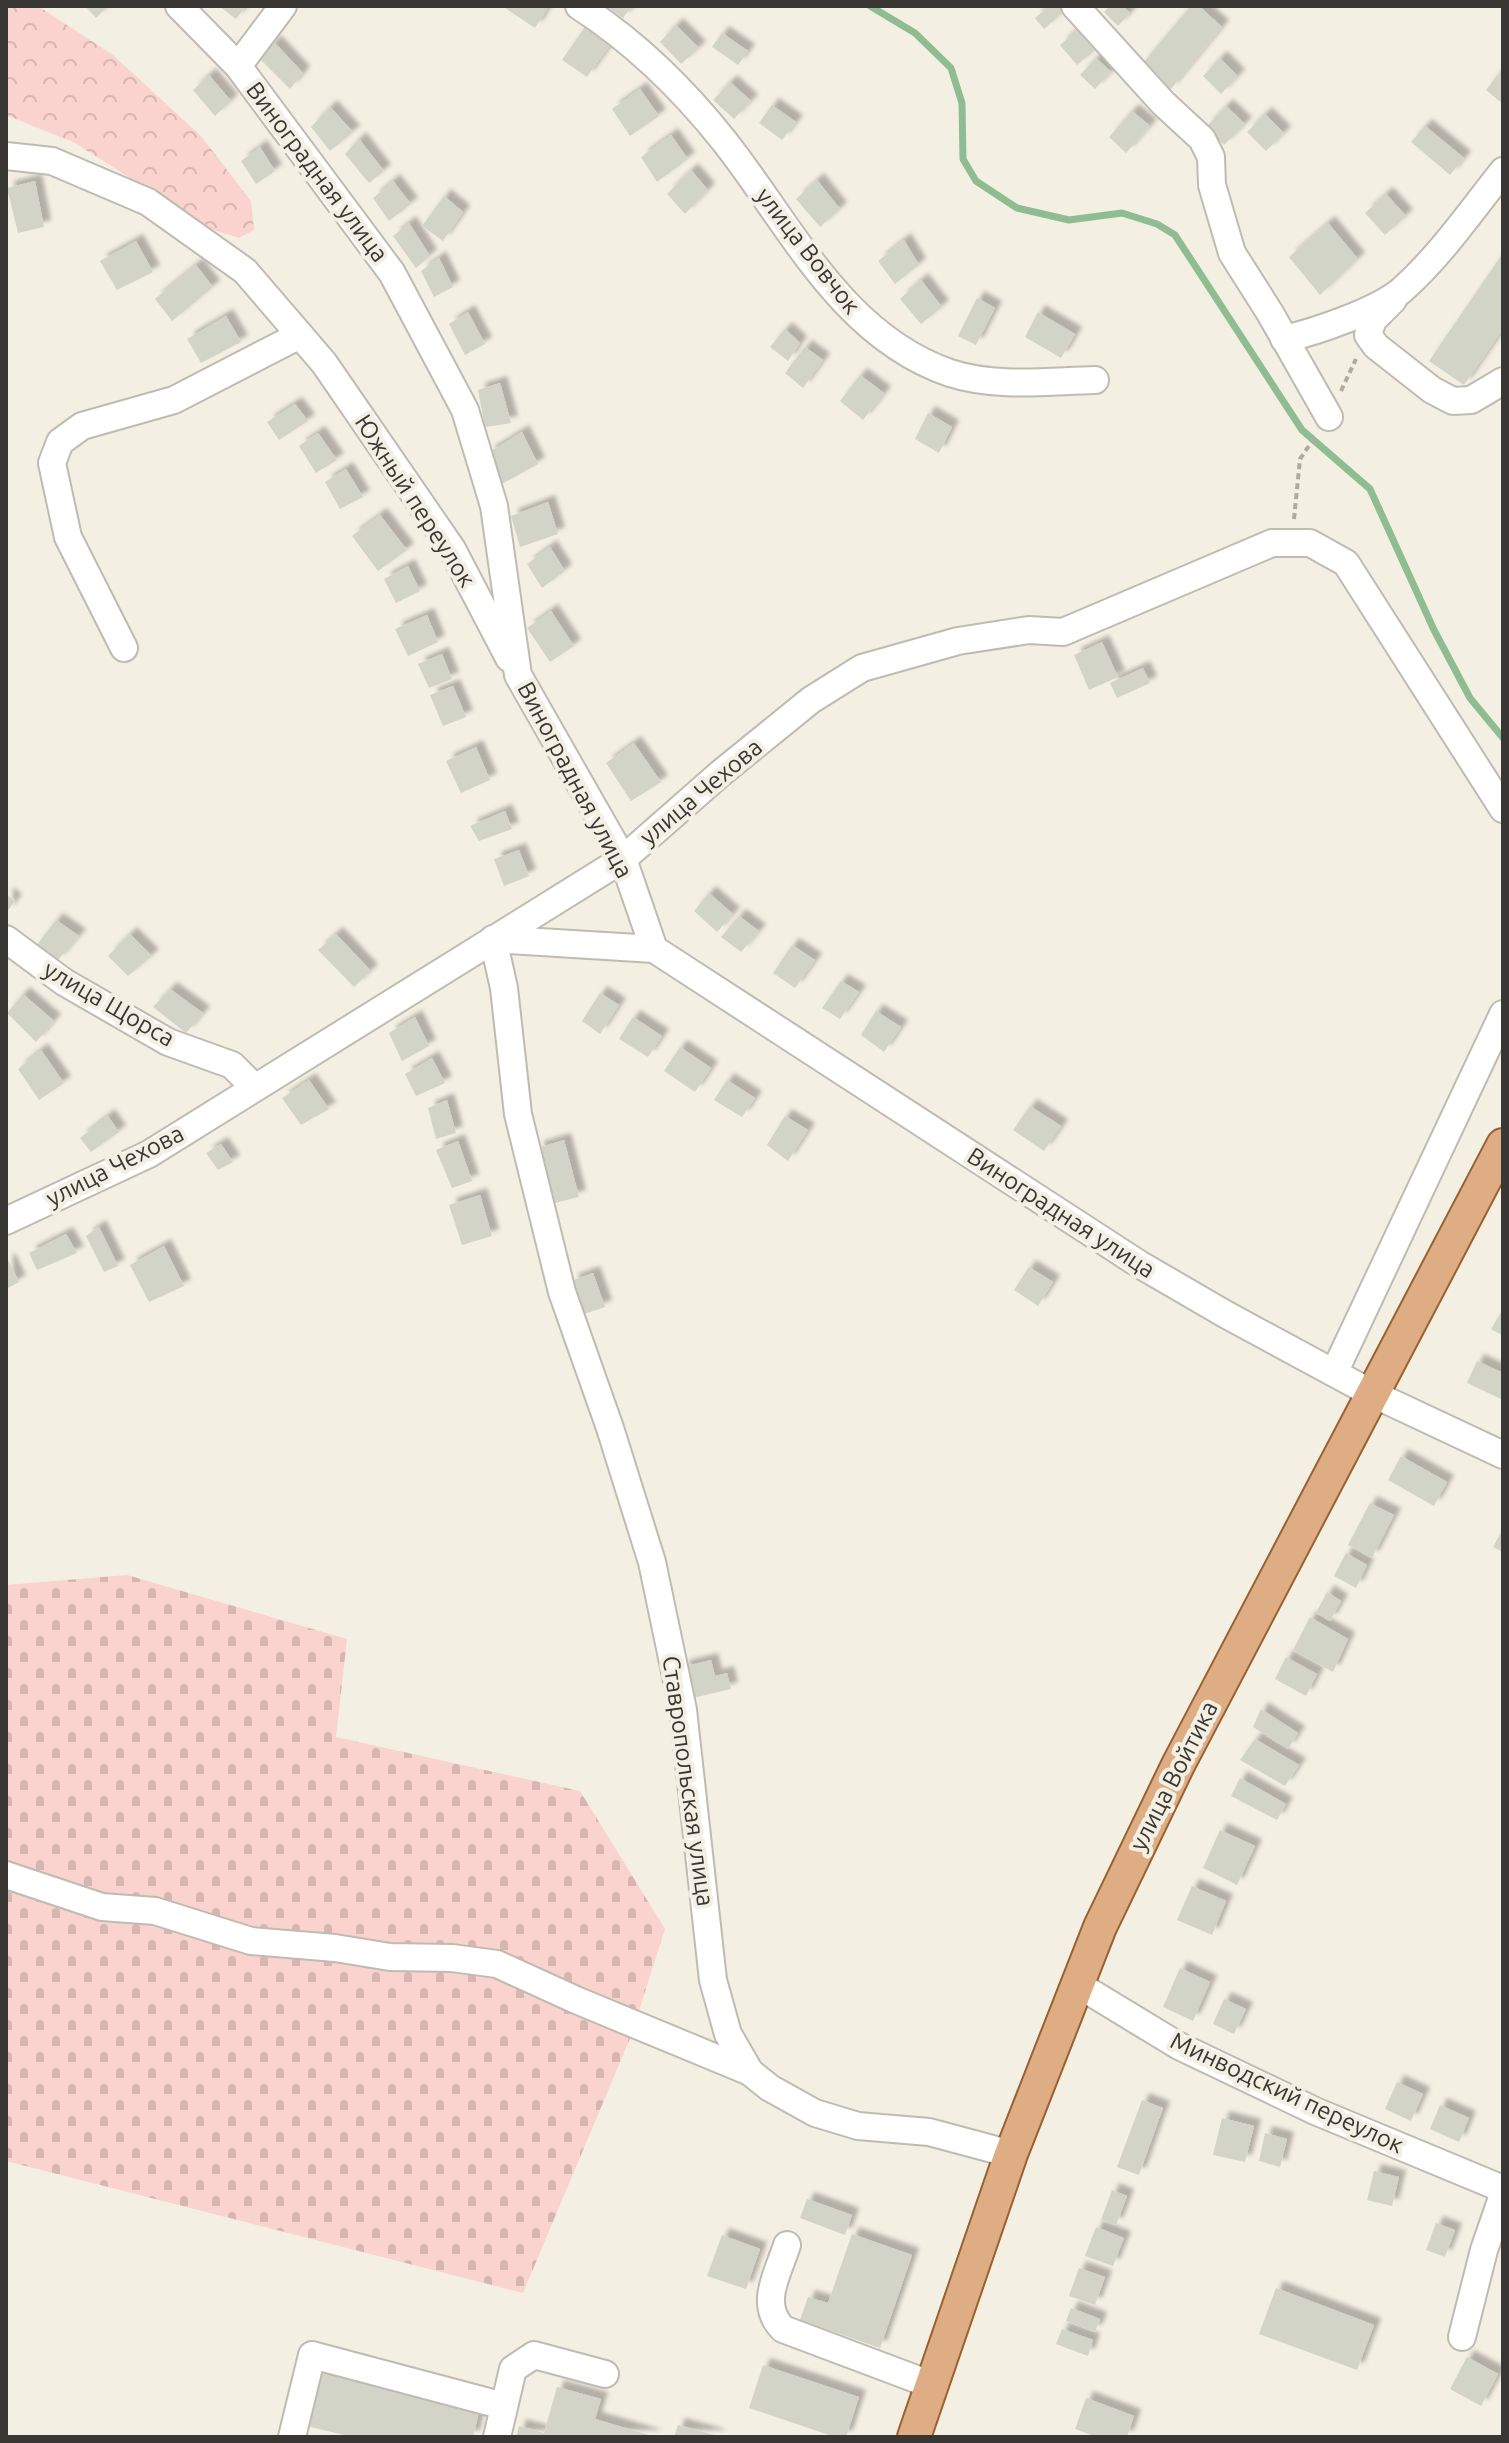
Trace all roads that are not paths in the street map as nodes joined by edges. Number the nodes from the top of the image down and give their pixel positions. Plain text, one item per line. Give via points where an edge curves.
1 (179, 6) edge
2 (283, 6) edge
3 (579, 6) edge
4 (1075, 6) edge
5 (238, 66) junction
6 (6, 156) edge
7 (1503, 171) edge
8 (1401, 291) junction
9 (300, 335) junction
10 (1284, 339) junction
11 (1095, 380) dead end
12 (1503, 381) edge
13 (1329, 417) road end
14 (124, 648) dead end
15 (518, 675) junction
16 (1503, 809) edge
17 (623, 859) junction
18 (6, 939) edge
19 (493, 939) junction
20 (654, 949) junction
21 (1503, 1014) edge
22 (254, 1087) junction
23 (1503, 1145) edge
24 (6, 1221) edge
25 (1334, 1373) junction
26 (1371, 1393) junction
27 (1503, 1455) edge
28 (6, 1875) edge
29 (1077, 1984) junction
30 (750, 2072) junction
31 (1011, 2154) junction
32 (1503, 2189) edge
33 (1503, 2195) edge
34 (787, 2245) dead end
35 (1462, 2337) dead end
36 (605, 2374) dead end
37 (932, 2385) junction
38 (504, 2406) junction
39 (292, 2437) edge
40 (497, 2437) edge
41 (914, 2437) edge

1 - 5 street, Виноградная улица
2 - 5 street
3 - 11 street, улица Вовчок via 647,56 724,141 812,264 866,324 897,347 950,373 993,382
4 - 10 street via 1202,139 1211,157 1212,185 1232,253
5 - 15 street, Виноградная улица via 392,273 465,410 494,506
6 - 9 street, Южный переулок via 52,161 148,202 245,271
7 - 8 street
8 - 10 street via 1315,332
8 - 12 street via 1373,320 1368,335 1376,346 1453,401 1471,400
9 - 14 street via 174,400 82,426 60,442 52,463 68,537
9 - 15 street, Южный переулок via 452,549
10 - 13 street
15 - 17 street, Виноградная улица
16 - 17 street, улица Чехова via 1346,563 1301,543 1272,543 1063,632 1029,630 958,641 862,668 811,700
17 - 19 street, улица Чехова
17 - 20 street, Виноградная улица
18 - 22 street, улица Щорса via 64,982 168,1042 232,1065
19 - 20 street
19 - 22 street, улица Чехова
19 - 30 street, Ставропольская улица via 518,1114 562,1292 652,1562 683,1710 713,1980 728,2034
20 - 25 street, Виноградная улица via 1139,1264
21 - 25 street
22 - 24 street, улица Чехова via 149,1154
23 - 26 main road, улица Войтика
25 - 26 street, Виноградная улица
26 - 27 street, Виноградная улица
26 - 29 main road, улица Войтика via 1134,1853
28 - 30 street via 102,1907 155,1911 251,1941 497,1964
29 - 31 main road, улица Войтика
29 - 32 street, Минводский переулок via 1179,2046 1301,2105
30 - 31 street, Ставропольская улица via 815,2113 858,2126 929,2132
31 - 37 main road, улица Войтика
33 - 35 street
34 - 37 street via 769,2300 772,2318 783,2329
36 - 38 street via 534,2355 513,2369
37 - 41 main road, улица Войтика
38 - 39 street via 312,2355
38 - 40 street

